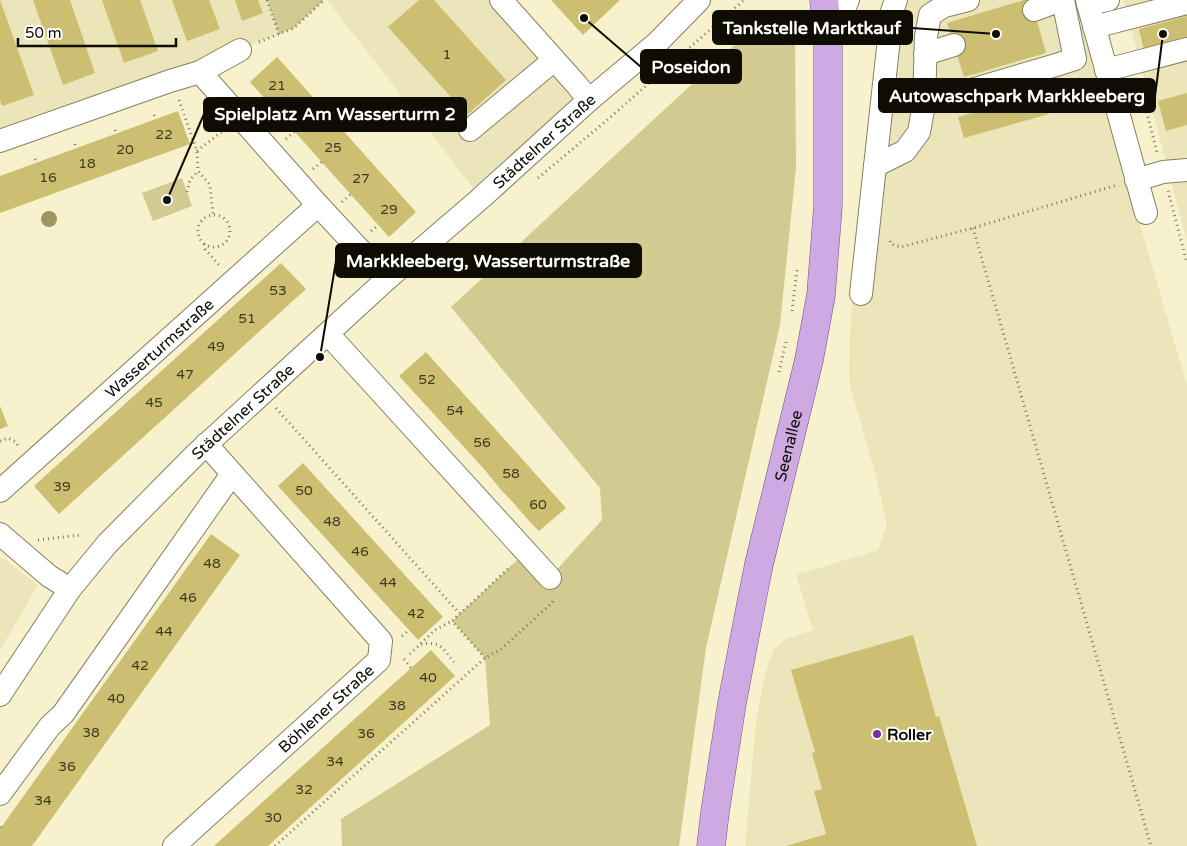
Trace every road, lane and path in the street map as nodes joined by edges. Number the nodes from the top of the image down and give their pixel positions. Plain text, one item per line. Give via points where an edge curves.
1 (266, 0) edge
2 (324, 0) edge
3 (501, 0) edge
4 (699, 0) edge
5 (824, 0) edge
6 (848, 0) edge
7 (896, 0) edge
8 (968, 0) edge
9 (1062, 0) edge
10 (1094, 1) edge
11 (1187, 3) edge
12 (1034, 10) dead end
13 (1094, 27) junction
14 (828, 43) junction
15 (954, 45) dead end
16 (1187, 49) edge
17 (240, 50) dead end
18 (925, 54) junction
19 (554, 60) junction
20 (1134, 63) junction
21 (1106, 70) junction
22 (200, 72) junction
23 (170, 81) junction
24 (589, 100) junction
25 (924, 104) junction
26 (240, 117) junction
27 (470, 130) dead end
28 (0, 142) edge
29 (197, 151) junction
30 (875, 166) junction
31 (1187, 170) edge
32 (198, 171) junction
33 (1163, 172) junction
34 (1136, 180) junction
35 (187, 192) dead end
36 (318, 205) junction
37 (1146, 213) dead end
38 (213, 215) junction
39 (973, 228) junction
40 (887, 236) dead end
41 (204, 244) junction
42 (1187, 263) edge
43 (798, 264) dead end
44 (387, 279) junction
45 (233, 280) junction
46 (861, 294) dead end
47 (791, 312) dead end
48 (328, 334) junction
49 (786, 340) dead end
50 (778, 376) dead end
51 (276, 408) dead end
52 (206, 444) junction
53 (232, 474) junction
54 (0, 491) edge
55 (0, 534) edge
56 (80, 535) dead end
57 (35, 540) dead end
58 (512, 565) dead end
59 (550, 578) joint
60 (70, 589) junction
61 (460, 614) junction
62 (452, 621) junction
63 (420, 644) junction
64 (410, 654) dead end
65 (485, 658) junction
66 (404, 659) dead end
67 (454, 662) dead end
68 (411, 668) dead end
69 (0, 695) edge
70 (0, 794) edge
71 (174, 846) edge
72 (275, 846) edge
73 (711, 846) edge
74 (1151, 846) edge

1 - 2 path via 279,34 294,28
3 - 19 street
4 - 24 street, Städtelner Straße via 657,43
5 - 14 main road, Seenallee
6 - 14 street, Seenallee
7 - 30 street via 892,11
8 - 18 street via 944,6 930,16
9 - 12 street
9 - 25 street via 1074,59
10 - 13 street
11 - 13 street
13 - 21 street
14 - 73 main road, Seenallee via 828,206 821,295 809,360 751,604 732,703
15 - 18 street
16 - 20 street
17 - 22 street
18 - 25 street
19 - 24 street
19 - 27 street
20 - 21 street
20 - 33 path
21 - 34 street
22 - 23 street
22 - 26 street
23 - 28 street
23 - 29 path
24 - 44 street, Städtelner Straße
25 - 30 street via 919,132 905,151
26 - 29 path
26 - 36 street
29 - 32 path
30 - 46 street
31 - 33 street
32 - 35 path via 190,180
32 - 38 path via 210,185
33 - 34 street
33 - 42 path
34 - 37 street
34 - 39 path
36 - 44 street
36 - 45 street, Wasserturmstraße
38 - 41 path via 202,220 199,226 198,233
38 - 41 path via 225,219 230,236 227,242 216,248
39 - 40 path via 901,247 891,244
39 - 74 path
41 - 45 path
43 - 47 path
44 - 48 street, Städtelner Straße
45 - 54 street, Wasserturmstraße
48 - 52 street, Städtelner Straße
48 - 59 street
49 - 50 path
51 - 61 path
52 - 53 street, Böhlener Straße
52 - 60 street, Städtelner Straße via 107,544
53 - 70 street via 63,714 50,726
53 - 71 street, Böhlener Straße via 381,641 379,660
55 - 60 street via 49,576
56 - 57 path
58 - 61 path
59 - 65 path via 557,591 552,603 500,650
60 - 69 street, Städtelner Straße
61 - 62 path
62 - 63 path via 435,630
62 - 65 path
63 - 64 path
63 - 67 path via 430,642 439,645
65 - 72 path
66 - 68 path

